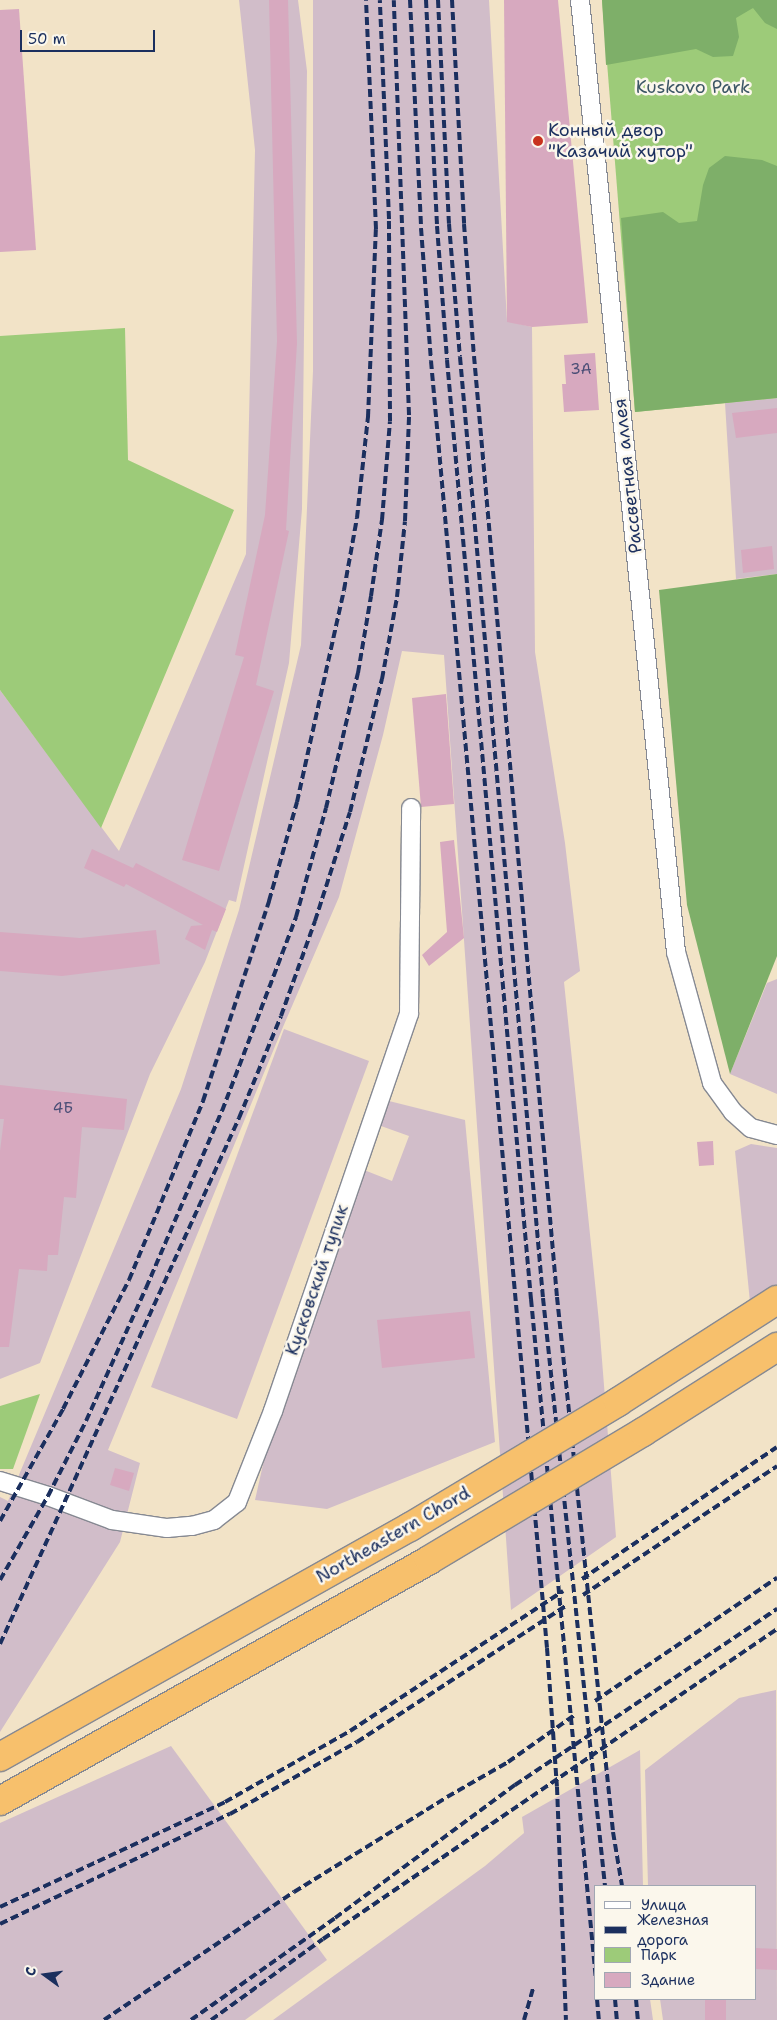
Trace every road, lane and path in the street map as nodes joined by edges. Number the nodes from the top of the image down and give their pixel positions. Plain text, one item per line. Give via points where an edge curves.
1 (580, 0) edge
2 (411, 808) dead end
3 (777, 1134) edge
4 (777, 1300) edge
5 (777, 1347) edge
6 (0, 1481) edge
7 (0, 1757) edge
8 (0, 1802) edge

1 - 3 street, Рассветная аллея via 676,952 712,1083 733,1112 751,1128
2 - 6 street, Кусковский тупик via 409,1014 273,1411 237,1502 214,1520 167,1528 112,1520
4 - 7 main road, Northeastern Chord, bridge via 618,1402 410,1527
5 - 8 main road, bridge via 643,1432 429,1560

